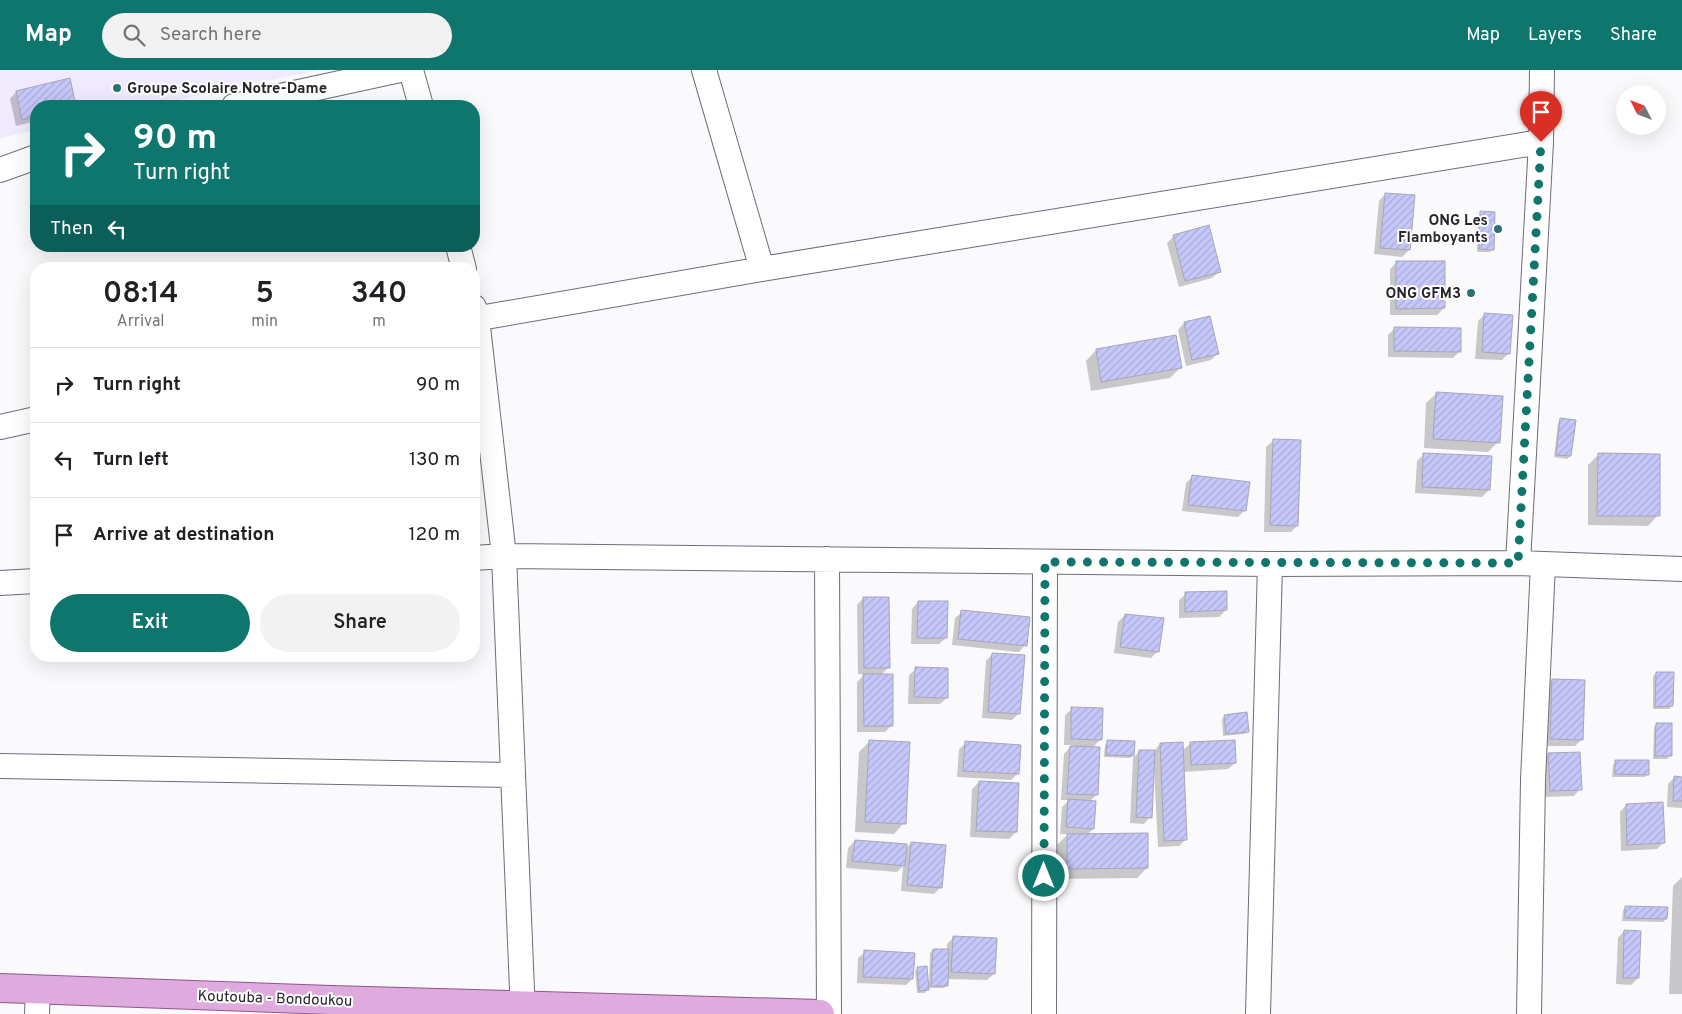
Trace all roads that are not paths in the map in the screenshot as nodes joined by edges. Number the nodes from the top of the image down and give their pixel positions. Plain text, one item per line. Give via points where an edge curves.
1 (400, 70) edge
2 (411, 70) edge
3 (704, 70) edge
4 (1542, 70) edge
5 (262, 100) edge
6 (419, 100) edge
7 (1541, 142) junction
8 (30, 159) edge
9 (0, 170) edge
10 (762, 269) junction
11 (480, 314) edge
12 (480, 357) edge
13 (30, 420) edge
14 (0, 427) edge
15 (504, 556) junction
16 (480, 558) edge
17 (827, 559) junction
18 (1045, 562) junction
19 (1518, 563) junction
20 (1270, 564) junction
21 (1543, 564) junction
22 (1682, 569) edge
23 (30, 581) edge
24 (0, 583) edge
25 (0, 766) edge
26 (513, 775) junction
27 (0, 988) edge
28 (37, 1002) edge
29 (330, 1007) edge
30 (523, 1010) edge
31 (820, 1014) edge
32 (829, 1014) edge
33 (1044, 1014) edge
34 (1258, 1014) edge
35 (1529, 1014) edge

1 - 5 street
2 - 6 street
3 - 10 street
4 - 7 street
7 - 10 street
7 - 19 street
8 - 9 street
10 - 11 street
12 - 15 street
13 - 14 street
15 - 16 street
15 - 17 street
15 - 26 street
17 - 18 street
17 - 32 street
18 - 20 street
18 - 33 street
19 - 20 street
19 - 21 street
20 - 34 street
21 - 22 street
21 - 35 street via 1533,780
23 - 24 street
25 - 26 street
26 - 30 street
27 - 28 main road, Koutouba - Bondoukou
28 - 29 main road, Koutouba - Bondoukou
29 - 30 main road, Koutouba - Bondoukou
30 - 31 main road, Koutouba - Bondoukou

